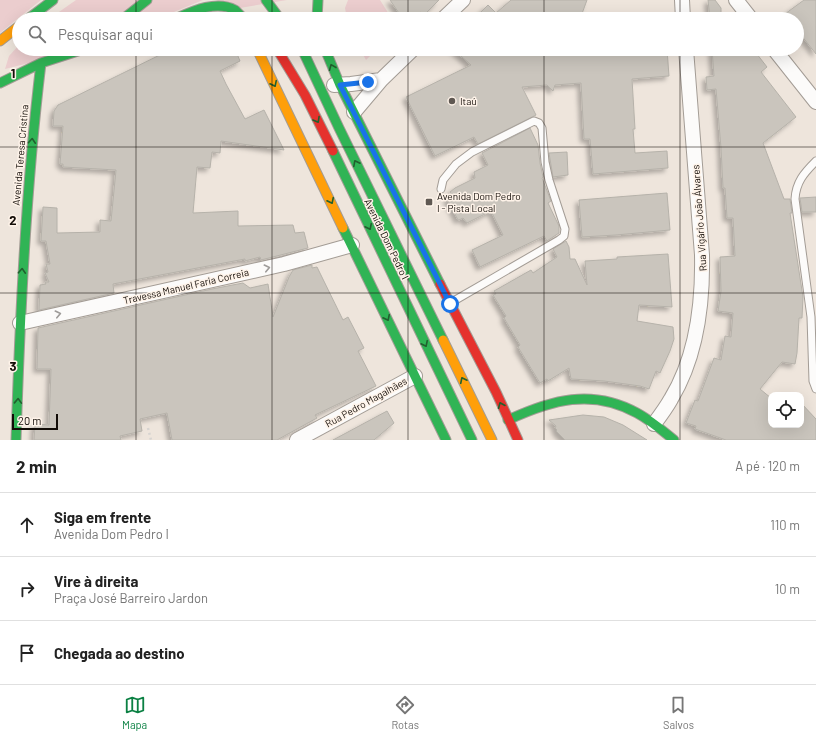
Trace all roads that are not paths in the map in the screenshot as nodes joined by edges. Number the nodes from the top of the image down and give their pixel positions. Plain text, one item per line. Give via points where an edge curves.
1 (53, 0) edge
2 (147, 0) edge
3 (266, 0) edge
4 (318, 0) edge
5 (463, 0) edge
6 (682, 0) edge
7 (736, 0) edge
8 (37, 12) edge
9 (132, 12) edge
10 (192, 12) edge
11 (236, 12) edge
12 (275, 12) edge
13 (318, 12) edge
14 (450, 12) edge
15 (683, 12) edge
16 (745, 12) edge
17 (12, 32) edge
18 (0, 42) edge
19 (62, 56) edge
20 (261, 56) edge
21 (282, 56) edge
22 (305, 56) edge
23 (328, 56) edge
24 (406, 56) edge
25 (687, 56) edge
26 (780, 56) edge
27 (41, 63) junction
28 (381, 80) junction
29 (0, 83) edge
30 (318, 84) junction
31 (340, 85) junction
32 (816, 102) edge
33 (347, 120) junction
34 (328, 141) junction
35 (317, 158) junction
36 (816, 161) edge
37 (441, 189) dead end
38 (352, 245) junction
39 (450, 304) junction
40 (20, 323) junction
41 (415, 376) junction
42 (816, 389) edge
43 (508, 420) junction
44 (654, 424) junction
45 (16, 440) edge
46 (297, 440) edge
47 (446, 440) edge
48 (472, 440) edge
49 (492, 440) edge
50 (518, 440) edge
51 (674, 440) edge

1 - 8 main road
2 - 9 main road
3 - 12 main road
4 - 13 main road
5 - 14 street
6 - 15 street
7 - 16 street
10 - 11 main road via 219,4
17 - 18 main road
19 - 27 main road
20 -> 35 main road
21 -> 34 main road, Avenida Dom Pedro I
22 - 30 main road, Avenida Dom Pedro I
31 -> 23 main road, Avenida Dom Pedro I
24 - 28 street
25 - 44 street, Rua Vigário João Álvares via 702,255 700,309 683,374 672,398
26 - 32 street
27 - 29 main road
40 -> 27 main road, Avenida Teresa Cristina via 34,117
28 - 31 street
28 - 33 street
30 - 31 street
30 - 33 main road, Avenida Dom Pedro I
31 - 33 main road, Avenida Dom Pedro I
33 - 34 main road
33 - 39 main road, Avenida Dom Pedro I
49 -> 33 main road, Avenida Dom Pedro I
34 - 35 main road
34 -> 48 main road, Avenida Dom Pedro I
35 -> 38 main road
36 - 42 lane via 796,187 794,199 811,317 813,381
37 - 39 lane via 443,180 456,164 472,152 534,121 542,128 549,180 565,229 564,236 559,240
40 -> 38 street, Travessa Manuel Faria Correia via 284,264
38 -> 41 main road
43 -> 39 main road, Avenida Dom Pedro I
45 -> 40 main road, Avenida Teresa Cristina
41 - 46 street, Rua Pedro Magalhães
41 - 47 main road
43 - 44 main road via 559,400 579,398 630,409
43 - 50 main road, Avenida Dom Pedro I
44 - 51 main road

